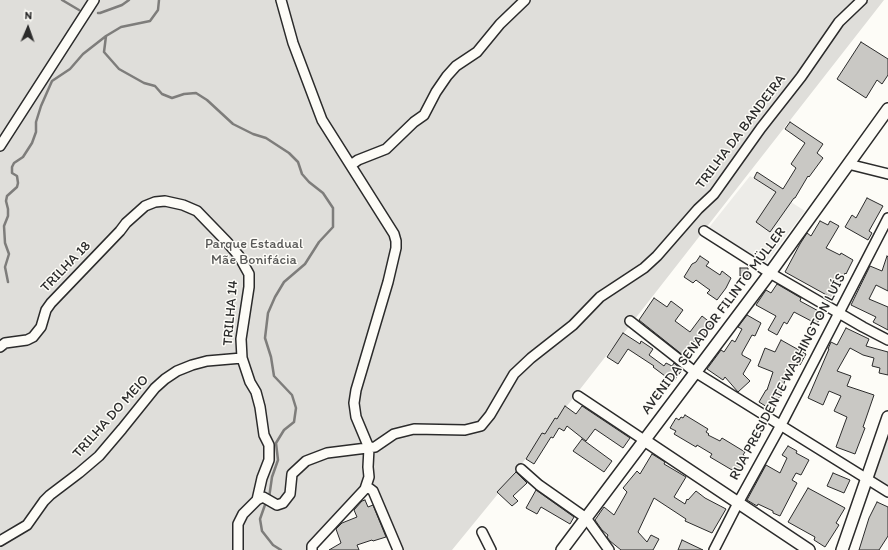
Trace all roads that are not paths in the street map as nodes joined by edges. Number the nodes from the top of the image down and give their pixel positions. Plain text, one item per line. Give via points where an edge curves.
1 (94, 0) edge
2 (281, 0) edge
3 (525, 0) edge
4 (862, 0) edge
5 (888, 109) edge
6 (0, 146) edge
7 (848, 164) junction
8 (351, 166) junction
9 (888, 174) edge
10 (888, 218) edge
11 (120, 231) joint
12 (704, 231) dead end
13 (770, 273) junction
14 (839, 312) junction
15 (630, 321) dead end
16 (888, 340) edge
17 (0, 347) edge
18 (242, 358) junction
19 (695, 372) junction
20 (578, 396) dead end
21 (888, 417) edge
22 (781, 425) junction
23 (644, 440) junction
24 (368, 448) junction
25 (521, 469) dead end
26 (867, 479) junction
27 (365, 489) junction
28 (888, 492) edge
29 (260, 499) junction
30 (738, 503) junction
31 (586, 518) junction
32 (482, 532) dead end
33 (0, 541) edge
34 (238, 550) edge
35 (312, 550) edge
36 (398, 550) edge
37 (491, 550) edge
38 (562, 550) edge
39 (609, 550) edge
40 (714, 550) edge
41 (809, 550) edge
42 (842, 550) edge

1 - 6 street
2 - 8 street via 293,43 322,120
3 - 8 street via 500,24 477,52 456,66 447,76 424,115 386,149 358,160
4 - 24 street, TRILHA DA BANDEIRA via 839,22 714,194 644,268 600,297 573,325 514,374 481,426 465,430 414,429 394,434 375,447
5 - 7 street, AVENIDA SENADOR FILINTO MÜLLER
7 - 9 street
7 - 13 street, AVENIDA SENADOR FILINTO MÜLLER
8 - 24 street via 396,241 388,282 354,403 356,417
10 - 14 street, RUA PRESIDENTE WASHINGTON LUÍS
11 - 17 street, TRILHA 18 via 50,303 33,337 5,343
11 - 18 street, TRILHA 14 via 126,222 145,206 165,201 197,211 215,228 239,256 249,274 241,339
12 - 13 street
13 - 14 street
13 - 19 street, AVENIDA SENADOR FILINTO MÜLLER
14 - 16 street
14 - 22 street, RUA PRESIDENTE WASHINGTON LUÍS
15 - 19 street
18 - 29 street, TRILHA 14 via 256,392 264,435 269,445 269,460 262,478
18 - 33 street, TRILHA DO MEIO via 192,365 164,379 99,456 50,495 27,525
19 - 22 street
19 - 23 street, AVENIDA SENADOR FILINTO MÜLLER
20 - 23 street
21 - 26 street
22 - 26 street
22 - 30 street, RUA PRESIDENTE WASHINGTON LUÍS
23 - 30 street
23 - 31 street, AVENIDA SENADOR FILINTO MÜLLER
24 - 27 street via 369,477
24 - 29 street, TRILHA DA BANDEIRA via 327,453 306,461 292,474 290,494 283,503 277,505
25 - 31 street
26 - 28 street
26 - 42 street
27 - 35 street via 312,546
27 - 36 street via 373,491
29 - 34 street via 243,514 238,524
30 - 40 street, RUA PRESIDENTE WASHINGTON LUÍS
30 - 41 street
31 - 38 street, AVENIDA SENADOR FILINTO MÜLLER
31 - 39 street
32 - 37 street

